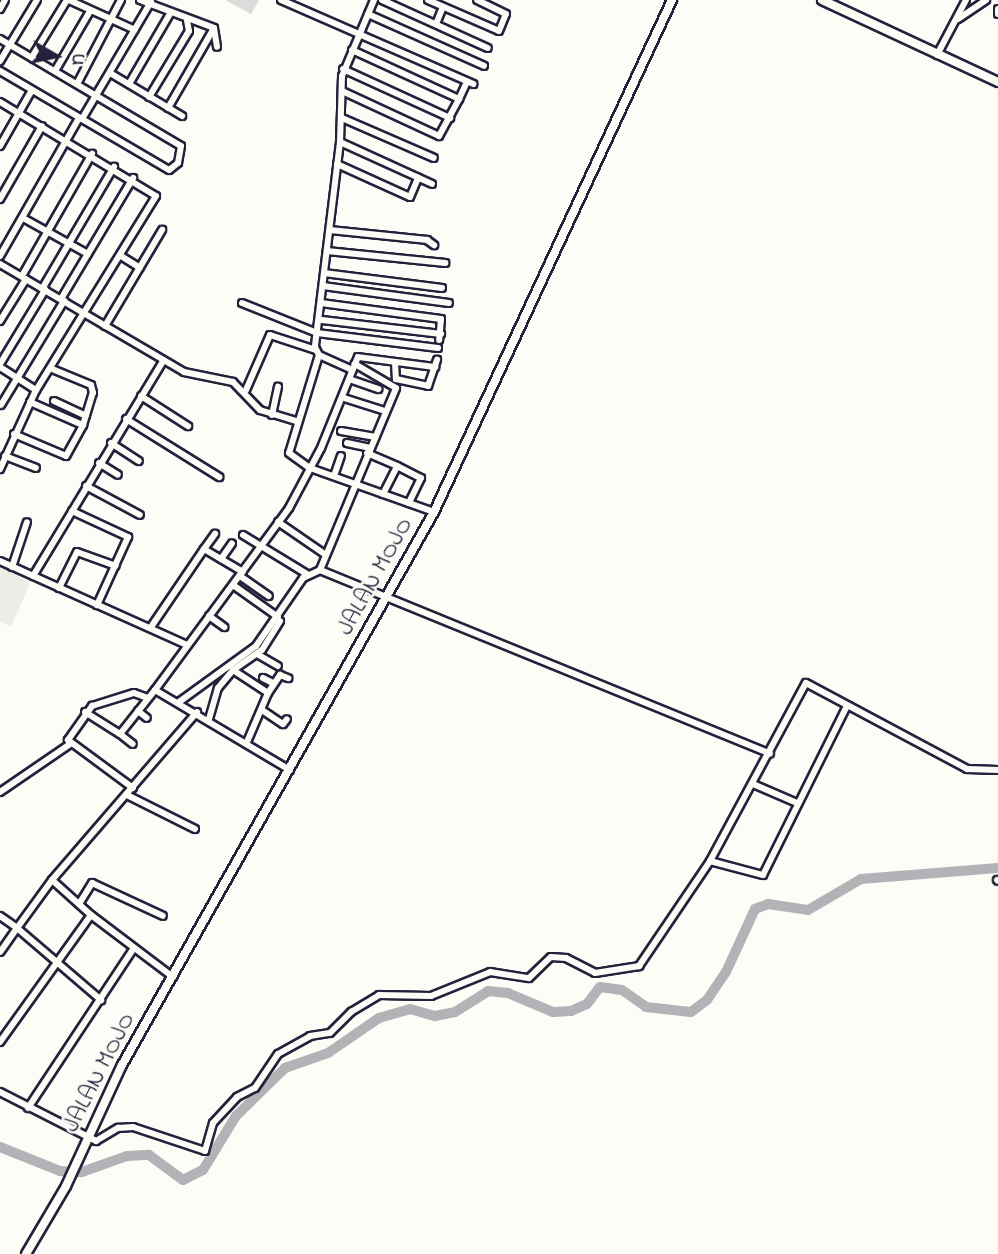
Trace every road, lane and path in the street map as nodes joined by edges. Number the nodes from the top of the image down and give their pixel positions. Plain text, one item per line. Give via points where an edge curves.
1 (5, 0) edge
2 (37, 0) edge
3 (68, 0) edge
4 (121, 0) edge
5 (141, 0) edge
6 (281, 0) edge
7 (374, 0) edge
8 (383, 0) edge
9 (428, 0) edge
10 (477, 0) edge
11 (672, 0) edge
12 (822, 0) edge
13 (967, 0) edge
14 (986, 0) edge
15 (151, 2) junction
16 (443, 7) junction
17 (0, 9) edge
18 (90, 10) junction
19 (171, 12) junction
20 (368, 14) junction
21 (958, 19) junction
22 (113, 21) junction
23 (187, 21) junction
24 (436, 24) junction
25 (214, 28) junction
26 (135, 30) junction
27 (360, 32) junction
28 (0, 39) edge
29 (9, 44) junction
30 (217, 47) dead end
31 (488, 48) dead end
32 (352, 50) junction
33 (937, 55) junction
34 (32, 57) junction
35 (0, 61) edge
36 (484, 66) dead end
37 (343, 69) junction
38 (0, 71) edge
39 (55, 71) junction
40 (110, 73) junction
41 (998, 82) edge
42 (77, 84) junction
43 (129, 84) junction
44 (32, 90) junction
45 (342, 91) junction
46 (97, 95) junction
47 (149, 97) junction
48 (458, 99) junction
49 (0, 102) edge
50 (169, 108) junction
51 (20, 113) junction
52 (182, 116) dead end
53 (342, 118) junction
54 (450, 118) junction
55 (80, 119) junction
56 (42, 125) junction
57 (67, 140) junction
58 (340, 142) junction
59 (0, 146) edge
60 (92, 154) junction
61 (434, 158) dead end
62 (337, 164) junction
63 (114, 167) junction
64 (133, 178) junction
65 (418, 178) junction
66 (432, 184) dead end
67 (0, 199) edge
68 (23, 218) junction
69 (47, 230) junction
70 (162, 230) dead end
71 (330, 230) junction
72 (68, 242) junction
73 (434, 245) dead end
74 (327, 251) junction
75 (88, 254) junction
76 (0, 256) edge
77 (121, 256) junction
78 (445, 263) dead end
79 (3, 265) edge
80 (140, 268) junction
81 (324, 273) junction
82 (0, 275) edge
83 (24, 278) junction
84 (323, 286) junction
85 (442, 288) dead end
86 (44, 289) junction
87 (62, 300) junction
88 (242, 303) dead end
89 (321, 303) junction
90 (449, 303) dead end
91 (370, 309) junction
92 (86, 314) junction
93 (322, 320) dead end
94 (0, 321) edge
95 (106, 326) junction
96 (368, 326) junction
97 (317, 333) junction
98 (438, 350) junction
99 (317, 352) junction
100 (163, 361) junction
101 (395, 362) junction
102 (0, 366) edge
103 (354, 367) junction
104 (52, 369) junction
105 (17, 378) junction
106 (352, 380) junction
107 (278, 387) dead end
108 (378, 389) dead end
109 (36, 390) junction
110 (246, 390) junction
111 (141, 396) junction
112 (344, 398) junction
113 (54, 401) dead end
114 (30, 402) junction
115 (1, 405) edge
116 (385, 411) junction
117 (272, 415) junction
118 (86, 416) junction
119 (126, 419) junction
120 (297, 421) junction
121 (83, 425) junction
122 (188, 426) dead end
123 (341, 431) dead end
124 (14, 434) junction
125 (374, 437) junction
126 (111, 443) junction
127 (348, 443) dead end
128 (369, 450) junction
129 (5, 456) junction
130 (341, 456) dead end
131 (139, 461) dead end
132 (99, 463) junction
133 (397, 466) junction
134 (36, 468) dead end
135 (310, 468) junction
136 (0, 469) edge
137 (118, 475) dead end
138 (219, 477) dead end
139 (334, 477) junction
140 (354, 484) junction
141 (86, 486) junction
142 (383, 494) junction
143 (409, 503) junction
144 (72, 511) junction
145 (434, 512) junction
146 (140, 515) dead end
147 (27, 522) dead end
148 (278, 522) junction
149 (215, 534) dead end
150 (243, 535) dead end
151 (232, 543) dead end
152 (262, 547) junction
153 (204, 549) junction
154 (326, 555) junction
155 (221, 559) junction
156 (0, 561) edge
157 (116, 566) junction
158 (12, 567) junction
159 (320, 570) junction
160 (242, 574) junction
161 (307, 574) junction
162 (33, 576) junction
163 (233, 585) junction
164 (59, 588) junction
165 (270, 596) dead end
166 (387, 597) junction
167 (97, 605) junction
168 (209, 616) junction
169 (278, 619) junction
170 (151, 627) junction
171 (224, 627) dead end
172 (187, 645) junction
173 (257, 654) junction
174 (278, 666) dead end
175 (233, 670) junction
176 (263, 677) dead end
177 (288, 678) dead end
178 (273, 683) junction
179 (268, 693) junction
180 (152, 694) junction
181 (181, 703) junction
182 (847, 706) junction
183 (138, 710) junction
184 (262, 710) junction
185 (85, 712) junction
186 (197, 712) junction
187 (147, 718) dead end
188 (209, 719) junction
189 (287, 719) dead end
190 (120, 734) junction
191 (247, 742) junction
192 (70, 744) junction
193 (133, 744) dead end
194 (767, 753) junction
195 (290, 770) junction
196 (998, 771) edge
197 (753, 784) junction
198 (133, 788) junction
199 (0, 792) edge
200 (127, 795) junction
201 (797, 803) junction
202 (195, 829) dead end
203 (710, 862) junction
204 (52, 880) junction
205 (79, 904) junction
206 (91, 915) junction
207 (0, 916) edge
208 (163, 916) dead end
209 (18, 928) junction
210 (134, 948) junction
211 (0, 953) edge
212 (58, 965) junction
213 (173, 977) junction
214 (101, 1000) junction
215 (0, 1042) edge
216 (0, 1092) edge
217 (28, 1108) junction
218 (88, 1138) junction
219 (26, 1254) edge

1 - 17 street
2 - 29 street
3 - 18 street
3 - 34 street
4 - 22 street
5 - 15 street
6 - 27 street
7 - 20 street
8 - 24 street
9 - 16 street
10 - 16 street via 506,13 499,31
11 - 145 street, JALAN MOJO
12 - 33 street
13 - 21 street
14 - 21 street
15 - 19 street
15 - 26 street
16 - 24 street
18 - 22 street
18 - 39 street
19 - 23 street
19 - 43 street
20 - 27 street
20 - 36 street
21 - 33 street
22 - 26 street
22 - 42 street
23 - 25 street
23 - 47 street via 188,31
24 - 31 street
25 - 30 street
25 - 50 street
26 - 40 street
27 - 32 street
27 - 48 street via 470,83
28 - 29 street
29 - 34 street
29 - 35 street
32 - 37 street
32 - 48 street
33 - 41 street
34 - 39 street
37 - 45 street
37 - 54 street
38 - 44 street
39 - 42 street
40 - 43 street
40 - 46 street
42 - 46 street
43 - 47 street
44 - 51 street
44 - 55 street
45 - 53 street
45 - 54 street via 439,136
46 - 55 street
46 - 55 street via 181,146 178,163 169,170
47 - 50 street
48 - 54 street
49 - 51 street
50 - 52 street
51 - 56 street
51 - 59 street
53 - 58 street
53 - 61 street
55 - 57 street
56 - 57 street
56 - 67 street
57 - 60 street
57 - 68 street
58 - 62 street
58 - 65 street
60 - 63 street
60 - 69 street
62 - 65 street via 410,197
62 - 71 street
63 - 64 street
63 - 72 street
64 - 75 street
64 - 77 street via 156,198
65 - 66 street
68 - 69 street
68 - 76 street
69 - 72 street
69 - 83 street
70 - 80 street
71 - 73 street via 427,240
71 - 74 street
72 - 75 street
72 - 86 street
74 - 78 street
74 - 81 street
75 - 87 street
77 - 80 street
77 - 92 street
79 - 82 street
79 - 83 street
80 - 95 street
81 - 84 street
81 - 85 street
83 - 86 street
83 - 94 street
84 - 89 street
84 - 90 street
86 - 87 street
86 - 102 street
87 - 92 street
87 - 105 street
88 - 97 street
89 - 91 street
89 - 97 street
91 - 96 street
91 - 98 street via 441,318
92 - 95 street
92 - 104 street
93 - 96 street
95 - 100 street
96 - 98 street
97 - 98 street
97 - 99 street
98 - 101 street
98 - 101 street via 428,386 396,379
99 - 103 street
99 - 110 street via 270,335
99 - 120 street
100 - 110 street via 196,378 229,380
100 - 111 street
101 - 103 street via 362,357
102 - 105 street
103 - 106 street
103 - 116 street via 396,385
104 - 109 street
104 - 118 street via 91,385
105 - 109 street
105 - 115 street
106 - 108 street
106 - 112 street
107 - 117 street
109 - 114 street
110 - 117 street via 257,407
111 - 119 street
111 - 122 street
112 - 116 street
112 - 135 street
113 - 118 street
114 - 121 street
114 - 124 street
116 - 125 street
117 - 120 street
118 - 121 street
119 - 126 street
119 - 138 street
120 - 135 street via 289,453
121 - 124 street via 66,456
123 - 125 street
124 - 129 street
125 - 128 street
126 - 131 street
126 - 132 street
127 - 128 street
128 - 133 street
128 - 140 street
129 - 134 street
129 - 136 street
130 - 139 street
132 - 137 street
132 - 141 street
133 - 142 street
133 - 143 street via 421,478
135 - 139 street
135 - 148 street
139 - 140 street
140 - 142 street
140 - 154 street
141 - 144 street
141 - 146 street
142 - 143 street
143 - 145 street
144 - 157 street via 126,535
144 - 162 street
145 - 166 street, JALAN MOJO
147 - 158 street
148 - 152 street
148 - 154 street
149 - 153 street
150 - 152 street
151 - 155 street
152 - 160 street
152 - 161 street
153 - 155 street
153 - 170 street
154 - 159 street
155 - 160 street
156 - 158 street
157 - 164 street via 77,551
157 - 167 street
158 - 162 street
159 - 161 street
159 - 166 street
160 - 163 street
160 - 165 street
161 - 169 street
162 - 164 street
163 - 168 street
163 - 169 street
164 - 167 street
166 - 194 street
166 - 195 street, JALAN MOJO
167 - 170 street
168 - 171 street
168 - 172 street
169 - 173 street
169 - 181 street via 256,646
170 - 172 street
172 - 180 street
173 - 174 street
173 - 175 street
175 - 179 street
175 - 188 street via 218,688
176 - 178 street
177 - 178 street via 280,675
178 - 179 street
179 - 184 street
180 - 181 street
180 - 183 street
180 - 185 street via 123,695
181 - 186 street
182 - 194 street via 806,683
182 - 196 street via 971,770
182 - 201 street
183 - 187 street
183 - 190 street
184 - 189 street via 283,724
184 - 191 street
185 - 190 street
185 - 192 street via 68,740
186 - 188 street
186 - 198 street
188 - 191 street
190 - 193 street
191 - 195 street
192 - 198 street
192 - 199 street
194 - 197 street
195 - 213 street, JALAN MOJO
197 - 201 street
197 - 203 street
198 - 200 street
200 - 202 street
200 - 204 street
201 - 203 street via 763,875
203 - 218 street via 639,966 595,973 566,958 551,957 529,978 490,972 431,996 379,995 351,1012 330,1033 310,1036 278,1054 255,1088 237,1097 220,1114 201,1150 133,1127 118,1128 101,1140
204 - 205 street
204 - 209 street
205 - 206 street
205 - 208 street via 92,883
206 - 210 street
206 - 212 street
207 - 209 street
209 - 211 street
209 - 212 street
210 - 213 street
210 - 214 street
212 - 214 street
212 - 215 street
213 - 218 street, JALAN MOJO via 107,1094
214 - 217 street
216 - 217 street
217 - 218 street
218 - 219 street, JALAN MOJO

